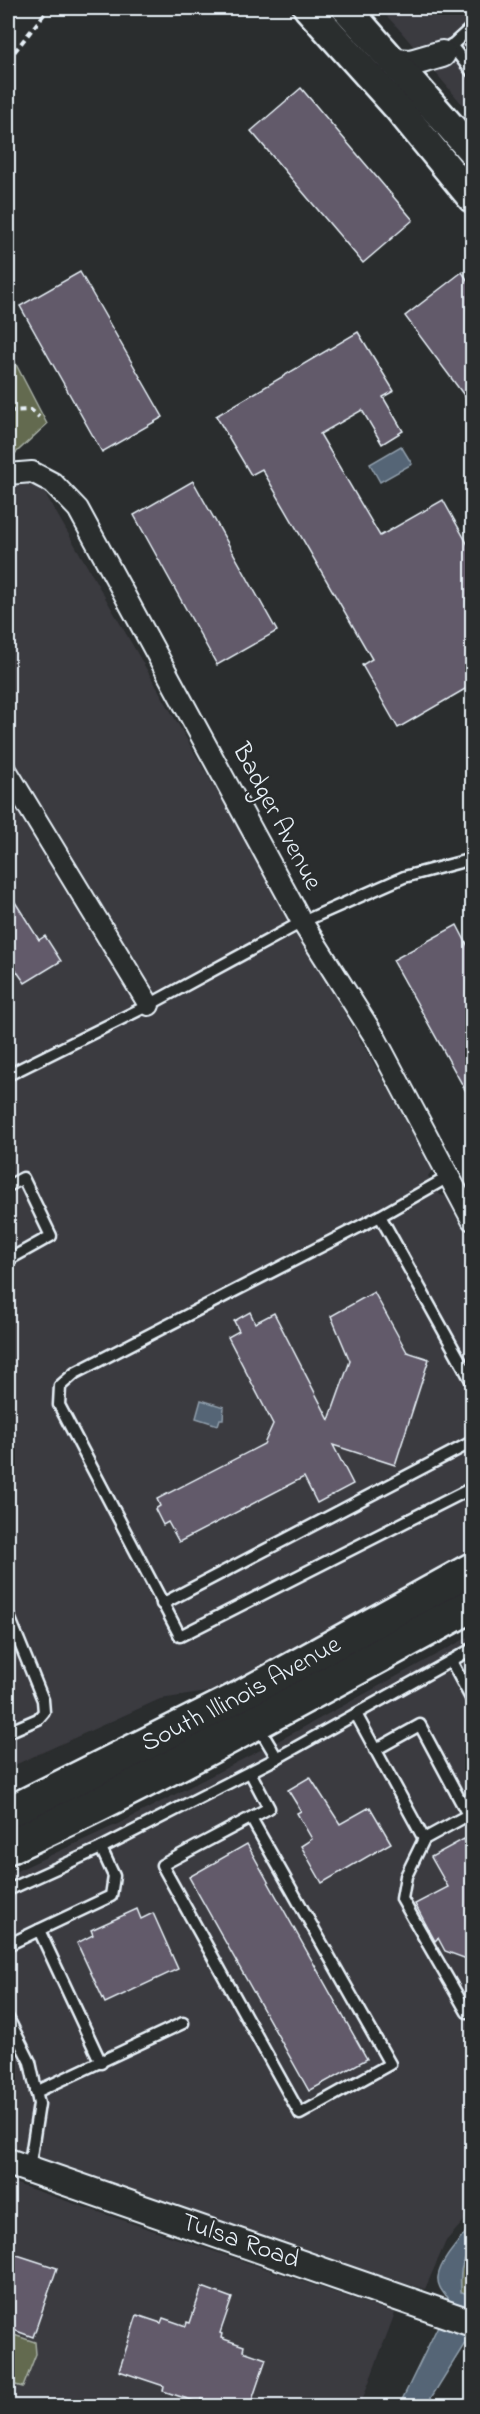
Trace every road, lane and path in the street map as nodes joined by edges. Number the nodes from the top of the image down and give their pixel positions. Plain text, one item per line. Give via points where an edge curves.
1 (49, 8) edge
2 (308, 8) edge
3 (346, 8) edge
4 (472, 27) edge
5 (447, 50) junction
6 (8, 60) edge
7 (394, 62) junction
8 (472, 72) edge
9 (424, 94) junction
10 (472, 151) edge
11 (472, 198) edge
12 (8, 411) edge
13 (39, 417) dead end
14 (8, 474) edge
15 (8, 773) edge
16 (472, 859) edge
17 (302, 922) junction
18 (149, 1005) junction
19 (8, 1075) edge
20 (450, 1176) junction
21 (8, 1186) edge
22 (380, 1216) junction
23 (472, 1220) edge
24 (8, 1260) edge
25 (472, 1382) edge
26 (472, 1442) edge
27 (472, 1488) edge
28 (472, 1570) edge
29 (162, 1604) junction
30 (472, 1605) edge
31 (8, 1614) edge
32 (472, 1649) edge
33 (451, 1660) junction
34 (472, 1700) edge
35 (249, 1709) junction
36 (356, 1714) junction
37 (8, 1732) edge
38 (375, 1750) junction
39 (277, 1758) junction
40 (250, 1772) junction
41 (8, 1814) edge
42 (251, 1818) junction
43 (424, 1839) junction
44 (8, 1847) edge
45 (101, 1848) junction
46 (8, 1890) edge
47 (39, 1930) junction
48 (8, 1945) edge
49 (472, 2009) edge
50 (8, 2018) edge
51 (183, 2023) dead end
52 (101, 2062) junction
53 (36, 2092) junction
54 (18, 2166) edge
55 (472, 2323) edge

1 - 6 path
2 - 11 main road
3 - 7 main road
4 - 5 lane
5 - 7 street via 411,63
5 - 8 lane
5 - 9 street via 427,81
7 - 9 main road
9 - 10 main road
12 - 13 path via 31,410
14 - 17 street, Badger Avenue via 32,472 52,483 78,509
15 - 18 street
16 - 17 lane via 404,877
17 - 18 lane
17 - 20 street, Badger Avenue via 376,1039
18 - 19 lane
20 - 22 lane
20 - 23 street, Badger Avenue
21 - 24 lane via 23,1178 51,1236
22 - 25 lane
22 - 29 lane via 75,1373 60,1386 59,1405
26 - 29 lane
27 - 29 lane via 180,1636
28 - 35 highway, South Illinois Avenue
30 - 35 highway, South Illinois Avenue
31 - 37 lane via 43,1700 44,1712 38,1719
32 - 33 lane
33 - 34 lane
33 - 36 lane
35 - 39 lane
35 - 41 highway, South Illinois Avenue
35 - 44 highway, South Illinois Avenue via 148,1779
36 - 38 lane
36 - 39 lane
38 - 43 lane
38 - 43 lane via 420,1725 468,1815
39 - 40 lane
40 - 42 lane via 269,1808
40 - 45 lane
42 - 42 lane via 162,1865 300,2114 390,2064
43 - 49 lane via 406,1876 402,1899 467,2012
45 - 46 lane
45 - 47 lane via 114,1876 111,1896
47 - 48 lane
47 - 52 lane
50 - 53 lane via 30,2062
51 - 52 lane
52 - 53 lane
53 - 54 lane via 39,2104
54 - 55 street, Tulsa Road

